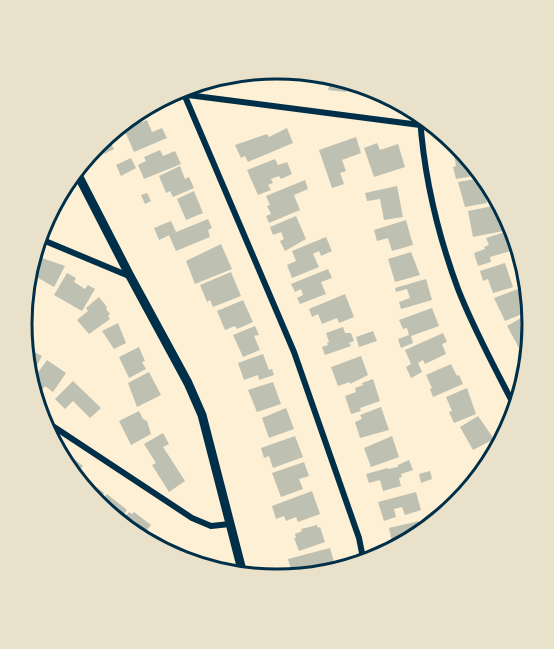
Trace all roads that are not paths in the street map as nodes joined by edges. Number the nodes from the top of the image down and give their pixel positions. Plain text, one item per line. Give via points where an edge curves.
1 (191, 95) edge
2 (185, 97) edge
3 (413, 120) edge
4 (421, 126) edge
5 (79, 179) edge
6 (46, 242) edge
7 (129, 276) junction
8 (511, 398) edge
9 (54, 427) edge
10 (230, 524) junction
11 (362, 554) edge
12 (241, 567) edge

1 - 3 street
2 - 11 street via 294,352
4 - 8 street via 436,215 458,289
5 - 7 main road
6 - 7 street
7 - 10 main road via 202,415
9 - 10 street via 192,518 211,526
10 - 12 main road

